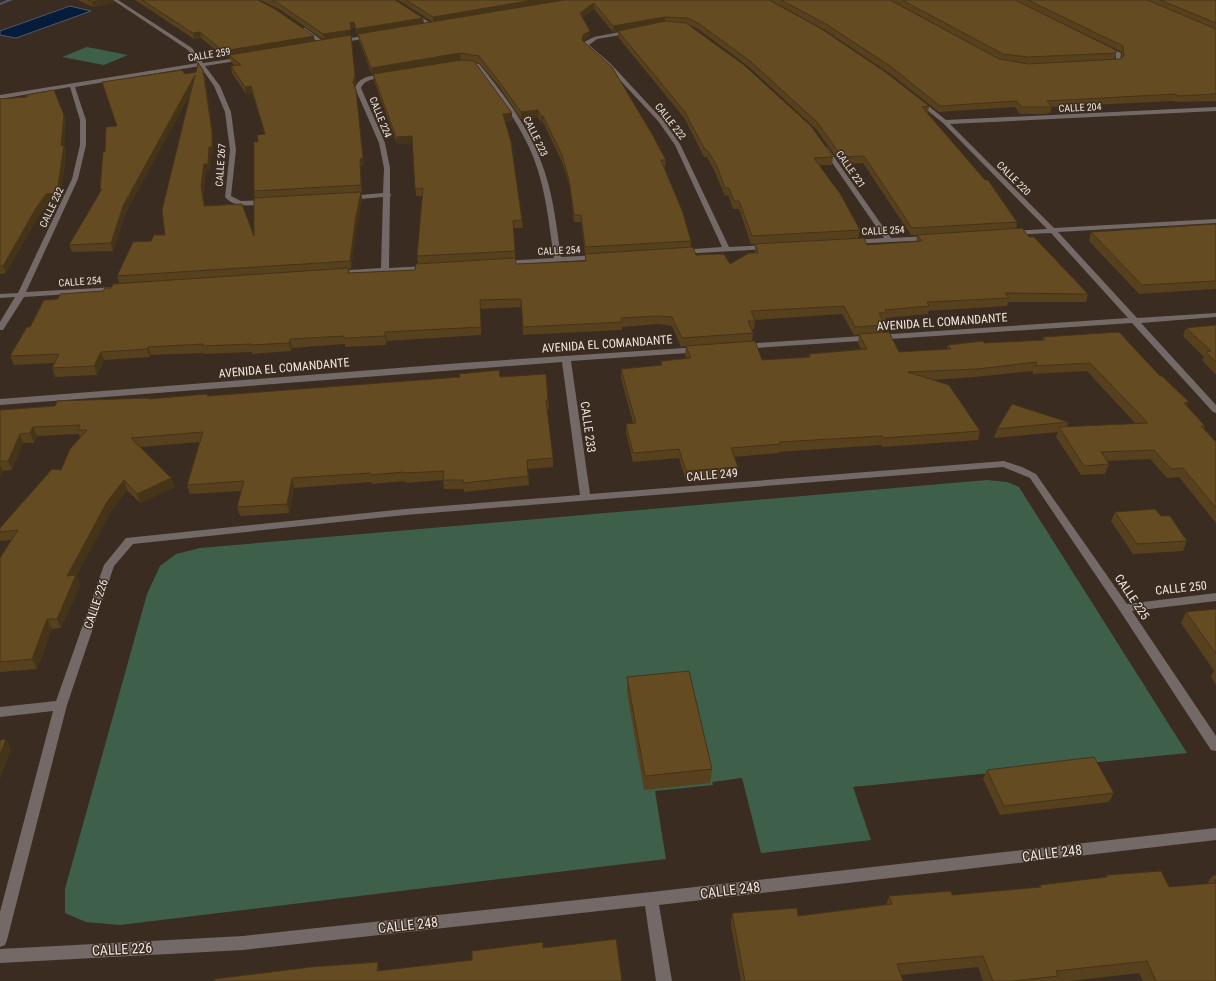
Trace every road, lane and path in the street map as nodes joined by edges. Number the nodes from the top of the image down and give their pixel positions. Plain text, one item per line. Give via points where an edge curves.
1 (115, 0) edge
2 (392, 0) edge
3 (440, 24) edge
4 (298, 26) edge
5 (433, 26) junction
6 (425, 27) edge
7 (634, 31) edge
8 (378, 34) edge
9 (324, 44) junction
10 (1100, 44) edge
11 (317, 45) edge
12 (246, 57) edge
13 (460, 63) edge
14 (1102, 63) edge
15 (202, 64) junction
16 (395, 74) edge
17 (72, 86) junction
18 (0, 97) edge
19 (915, 98) edge
20 (1216, 109) edge
21 (945, 122) junction
22 (822, 144) edge
23 (388, 196) junction
24 (340, 198) edge
25 (277, 202) edge
26 (1216, 221) edge
27 (1053, 231) junction
28 (1006, 234) edge
29 (936, 237) edge
30 (889, 240) junction
31 (843, 243) edge
32 (773, 247) edge
33 (727, 250) junction
34 (673, 253) edge
35 (604, 257) edge
36 (558, 260) junction
37 (496, 264) edge
38 (433, 267) edge
39 (386, 270) junction
40 (330, 274) edge
41 (124, 288) edge
42 (22, 295) junction
43 (0, 296) edge
44 (1216, 315) edge
45 (1135, 321) junction
46 (0, 328) edge
47 (732, 348) edge
48 (708, 349) edge
49 (566, 359) junction
50 (0, 402) edge
51 (1216, 410) edge
52 (1019, 469) joint
53 (586, 498) junction
54 (405, 512) joint
55 (1216, 597) edge
56 (1124, 608) junction
57 (61, 705) junction
58 (0, 712) edge
59 (1216, 746) edge
60 (1216, 834) edge
61 (651, 899) junction
62 (0, 940) edge
63 (243, 943) joint
64 (0, 956) edge
65 (664, 981) edge

1 - 15 street, CALLE 267 via 190,49
2 - 5 street
3 - 5 street
4 - 9 street
5 - 6 street
7 - 33 street, CALLE 222 via 596,38 586,45 608,64 660,120 678,145
8 - 9 street
9 - 11 street
10 - 14 street via 1119,54 1118,62
12 - 15 street, CALLE 259
13 - 36 street, CALLE 223 via 476,65 498,91 538,159 550,205
15 - 17 street, CALLE 259
15 - 25 street, CALLE 267 via 217,86 228,112 233,150 228,197 232,202
16 - 23 street, CALLE 224 via 366,79 358,88 382,143 387,168
17 - 18 street, CALLE 259
17 - 42 street, CALLE 232 via 83,120 83,145 75,179
19 - 21 street, CALLE 220
20 - 21 street, CALLE 204
21 - 27 street, CALLE 220
22 - 30 street, CALLE 221
23 - 24 street
23 - 39 street, CALLE 224
26 - 27 street
27 - 28 street
27 - 45 street, CALLE 220
29 - 30 street, CALLE 254
30 - 31 street, CALLE 254
32 - 33 street
33 - 34 street
35 - 36 street, CALLE 254
36 - 37 street, CALLE 254
38 - 39 street
39 - 40 street
41 - 42 street, CALLE 254
42 - 43 street, CALLE 254
42 - 46 street, CALLE 232
44 - 45 street, AVENIDA EL COMANDANTE
45 - 47 street, AVENIDA EL COMANDANTE
45 - 51 street, CALLE 220
48 - 49 street, AVENIDA EL COMANDANTE
49 - 50 street, AVENIDA EL COMANDANTE
49 - 53 street, CALLE 233
52 - 53 street, CALLE 249 via 1004,464
52 - 56 street, CALLE 225 via 1033,476
53 - 54 street, CALLE 249
54 - 57 street, CALLE 226 via 130,541 109,565
55 - 56 street, CALLE 250
56 - 59 street, CALLE 225
57 - 58 street
57 - 62 street, CALLE 226
60 - 61 street, CALLE 248
61 - 63 street, CALLE 248
61 - 65 street
63 - 64 street, CALLE 226

